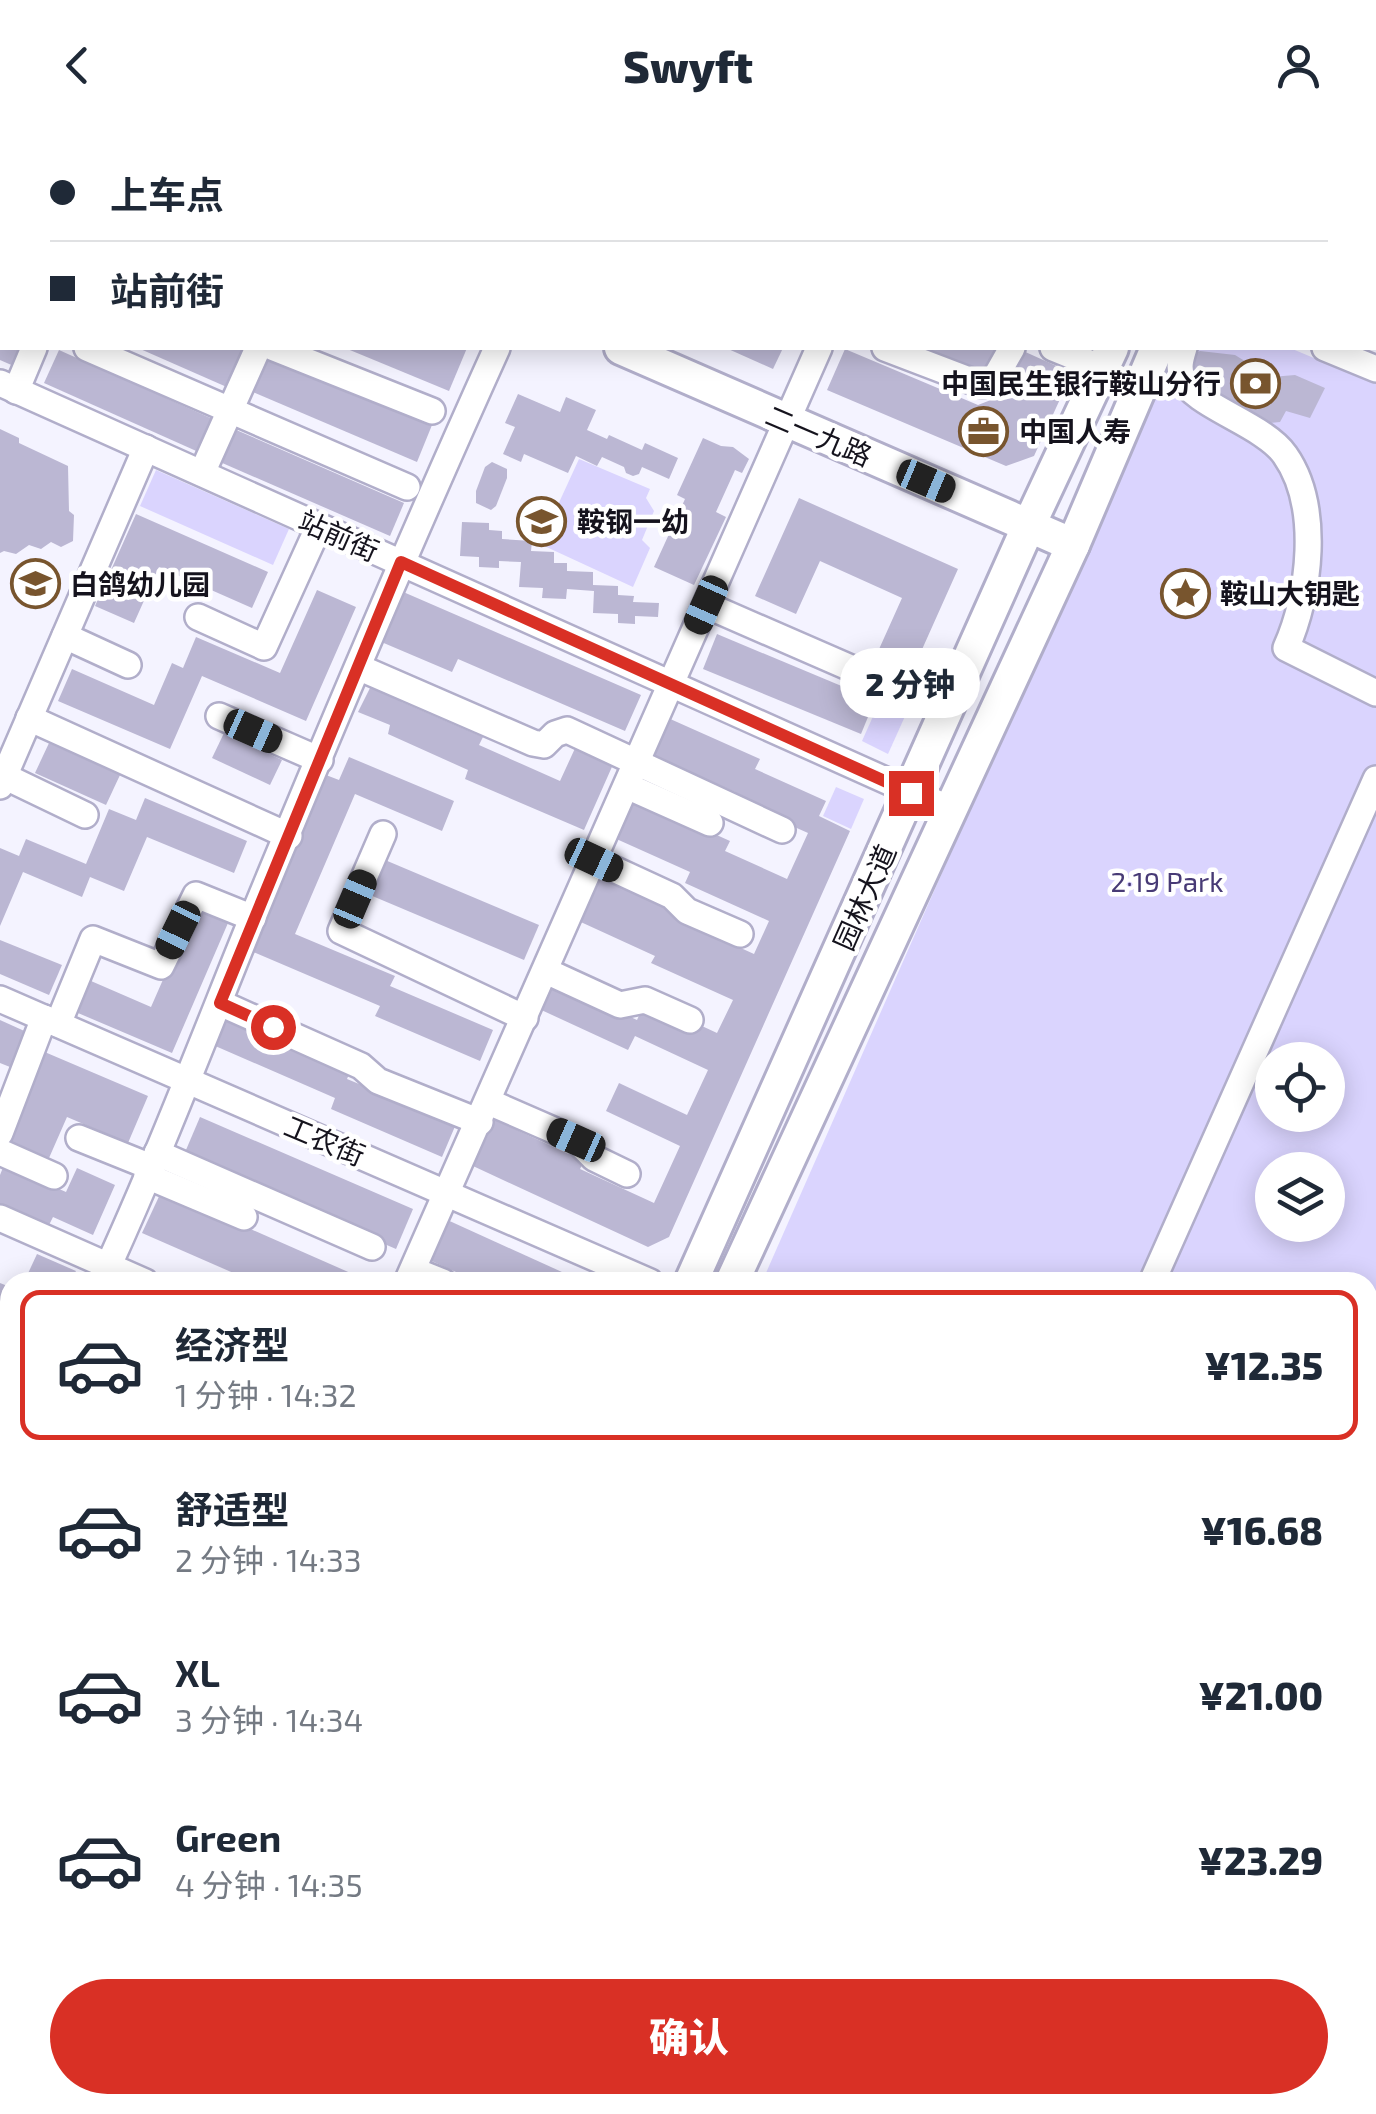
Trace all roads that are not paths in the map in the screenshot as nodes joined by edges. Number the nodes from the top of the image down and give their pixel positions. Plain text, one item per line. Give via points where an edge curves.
1 (33, 350) edge
2 (92, 350) edge
3 (257, 350) edge
4 (279, 350) edge
5 (497, 350) edge
6 (626, 350) edge
7 (818, 350) edge
8 (891, 350) edge
9 (1011, 350) edge
10 (1064, 350) edge
11 (1156, 350) edge
12 (1183, 350) edge
13 (1330, 350) edge
14 (1107, 358) edge
15 (1376, 369) edge
16 (8, 387) edge
17 (230, 411) junction
18 (432, 411) dead end
19 (789, 422) junction
20 (146, 448) junction
21 (202, 473) junction
22 (407, 487) dead end
23 (1029, 524) junction
24 (320, 526) junction
25 (1073, 545) junction
26 (401, 562) junction
27 (706, 605) junction
28 (198, 617) dead end
29 (65, 636) junction
30 (128, 665) dead end
31 (358, 668) junction
32 (670, 685) junction
33 (908, 693) dead end
34 (1376, 693) edge
35 (219, 716) dead end
36 (29, 718) junction
37 (320, 760) junction
38 (637, 761) junction
39 (1376, 780) edge
40 (2, 781) edge
41 (626, 786) junction
42 (911, 793) junction
43 (952, 810) junction
44 (85, 815) dead end
45 (710, 823) dead end
46 (782, 830) dead end
47 (383, 834) dead end
48 (289, 836) junction
49 (594, 860) junction
50 (253, 918) junction
51 (740, 934) dead end
52 (546, 971) junction
53 (0, 999) edge
54 (220, 1003) junction
55 (525, 1018) junction
56 (690, 1020) dead end
57 (51, 1022) junction
58 (189, 1081) junction
59 (484, 1112) junction
60 (2, 1122) edge
61 (78, 1138) dead end
62 (0, 1152) edge
63 (152, 1165) junction
64 (627, 1174) dead end
65 (54, 1176) dead end
66 (448, 1194) junction
67 (244, 1217) dead end
68 (0, 1218) edge
69 (372, 1247) dead end
70 (99, 1272) edge
71 (106, 1272) edge
72 (412, 1272) edge
73 (603, 1272) edge
74 (697, 1272) edge
75 (737, 1272) edge
76 (1156, 1272) edge

1 - 16 street
2 - 17 street
3 - 17 street
4 - 18 street
5 - 26 street
6 - 19 main road, 二一九路
7 - 19 street
8 - 9 street via 982,385 995,378
10 - 14 street
11 - 25 main road
12 - 34 street via 1183,382 1263,434 1285,455 1299,486 1308,559 1298,622 1286,648
13 - 15 street
14 - 23 main road, 园林大道
16 - 20 street, 站前街
17 - 21 street
17 - 22 street
19 - 23 main road, 二一九路
19 - 27 street
20 - 21 street, 站前街
20 - 29 street
21 - 24 street, 站前街
23 - 25 main road, 二一九路
23 - 42 main road, 园林大道
24 - 26 street, 站前街
24 - 28 street via 264,647
25 - 43 main road
26 - 31 street
26 - 32 street, 站前街
27 - 32 street
27 - 33 street
29 - 30 street
29 - 36 street
31 - 37 street
31 - 38 street via 533,743 544,745 567,730
32 - 38 street
32 - 42 street, 站前街
35 - 37 street
36 - 40 street
36 - 48 street
37 - 48 street
38 - 41 street
38 - 46 street
39 - 76 street
40 - 44 street
41 - 45 street
41 - 49 street
42 - 43 street, 站前街
42 - 74 main road, 园林大道
43 - 75 main road
47 - 55 street via 341,931
48 - 50 street
49 - 51 street
49 - 52 street
50 - 54 street
50 - 57 street via 196,895 161,966 93,939
52 - 55 street
52 - 56 street via 620,1005 646,1000
53 - 57 street, 工农街
54 - 58 street
54 - 59 street via 362,1066 378,1080
55 - 59 street
57 - 58 street, 工农街
57 - 60 street
58 - 63 street
58 - 66 street, 工农街
59 - 64 street via 576,1140
59 - 66 street
61 - 63 street
62 - 65 street
63 - 67 street
63 - 69 street
63 - 71 street
66 - 72 street
66 - 73 street, 工农街
68 - 70 street

